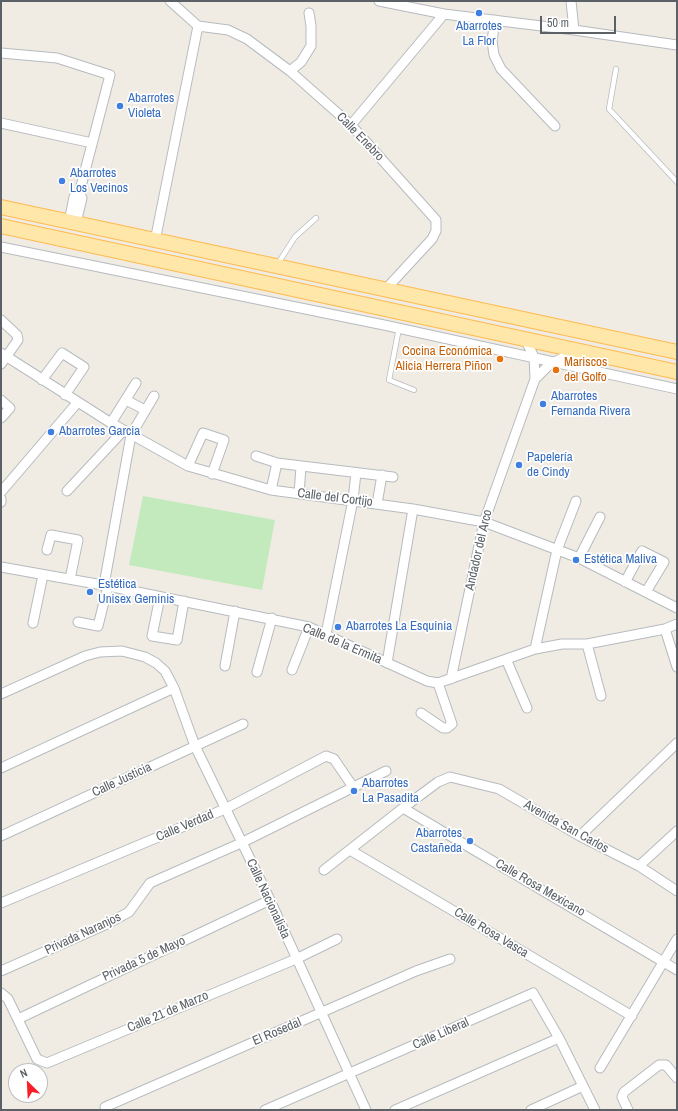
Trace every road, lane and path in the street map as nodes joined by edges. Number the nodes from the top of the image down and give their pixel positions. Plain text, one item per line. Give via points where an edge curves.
1 (170, 1) edge
2 (378, 1) edge
3 (571, 1) edge
4 (397, 3) edge
5 (309, 13) dead end
6 (444, 14) junction
7 (495, 20) junction
8 (198, 26) junction
9 (574, 30) junction
10 (677, 45) edge
11 (1, 54) edge
12 (616, 69) dead end
13 (290, 71) junction
14 (1, 123) edge
15 (351, 124) junction
16 (556, 126) dead end
17 (92, 143) junction
18 (677, 182) edge
19 (1, 207) edge
20 (316, 218) dead end
21 (72, 222) junction
22 (1, 226) edge
23 (155, 241) junction
24 (1, 247) edge
25 (276, 266) junction
26 (385, 290) junction
27 (342, 298) junction
28 (388, 308) junction
29 (338, 316) junction
30 (1, 320) edge
31 (384, 325) junction
32 (399, 328) junction
33 (600, 336) junction
34 (525, 339) junction
35 (677, 352) edge
36 (596, 355) junction
37 (534, 357) junction
38 (3, 359) edge
39 (554, 362) junction
40 (675, 372) edge
41 (42, 380) junction
42 (535, 380) junction
43 (136, 383) dead end
44 (673, 388) edge
45 (414, 390) dead end
46 (64, 394) junction
47 (154, 396) dead end
48 (1, 400) edge
49 (126, 400) junction
50 (77, 403) junction
51 (145, 410) junction
52 (1, 418) edge
53 (111, 423) junction
54 (127, 433) junction
55 (256, 456) dead end
56 (277, 463) junction
57 (188, 466) junction
58 (301, 467) junction
59 (356, 473) junction
60 (212, 474) junction
61 (382, 476) junction
62 (393, 476) dead end
63 (271, 490) junction
64 (1, 492) edge
65 (67, 492) dead end
66 (299, 494) junction
67 (1, 499) edge
68 (353, 500) junction
69 (576, 501) dead end
70 (1, 502) edge
71 (377, 504) junction
72 (413, 509) junction
73 (600, 517) dead end
74 (484, 522) junction
75 (46, 550) dead end
76 (557, 550) junction
77 (579, 558) junction
78 (1, 567) edge
79 (43, 575) junction
80 (70, 579) junction
81 (625, 582) junction
82 (106, 585) junction
83 (646, 592) junction
84 (160, 597) junction
85 (184, 601) junction
86 (677, 608) edge
87 (235, 611) junction
88 (272, 618) junction
89 (78, 622) dead end
90 (33, 623) dead end
91 (677, 624) edge
92 (309, 627) junction
93 (665, 629) junction
94 (326, 634) junction
95 (587, 644) junction
96 (535, 649) junction
97 (506, 659) junction
98 (387, 663) junction
99 (225, 666) dead end
100 (677, 667) edge
101 (292, 670) dead end
102 (257, 672) dead end
103 (451, 679) junction
104 (438, 683) junction
105 (174, 688) junction
106 (1, 694) edge
107 (601, 696) dead end
108 (526, 708) dead end
109 (421, 713) dead end
110 (243, 724) dead end
111 (677, 743) edge
112 (195, 746) junction
113 (1, 768) edge
114 (386, 771) dead end
115 (353, 787) junction
116 (402, 808) junction
117 (225, 809) junction
118 (677, 831) edge
119 (1, 836) edge
120 (580, 836) junction
121 (240, 843) junction
122 (350, 850) junction
123 (639, 866) junction
124 (324, 870) dead end
125 (677, 891) edge
126 (270, 900) junction
127 (1, 903) edge
128 (337, 939) dead end
129 (677, 939) edge
130 (296, 959) junction
131 (450, 959) dead end
132 (664, 961) junction
133 (677, 970) edge
134 (1, 972) edge
135 (1, 993) edge
136 (322, 1013) junction
137 (632, 1016) junction
138 (18, 1019) junction
139 (559, 1038) junction
140 (600, 1068) dead end
141 (350, 1074) junction
142 (677, 1078) edge
143 (583, 1086) junction
144 (105, 1107) dead end
145 (265, 1110) edge
146 (366, 1110) edge
147 (396, 1110) edge
148 (531, 1110) edge
149 (595, 1110) edge
150 (628, 1110) edge

1 - 8 street
2 - 4 street
3 - 9 street
4 - 6 street
5 - 13 street via 310,46 301,62
6 - 7 street
6 - 15 street
7 - 9 street
7 - 16 street via 492,41 494,55 501,69
8 - 13 street, Calle Enebro via 228,30 247,39
8 - 23 street
9 - 10 street
11 - 17 street via 57,58 110,75
12 - 18 lane via 609,109
13 - 15 street, Calle Enebro
14 - 17 street
15 - 26 street, Calle Enebro via 436,220 436,231 432,239
17 - 21 street via 79,194 74,197 76,203
19 - 21 main road
20 - 25 lane via 295,237
21 - 23 main road
22 - 27 main road
23 - 25 main road
24 - 29 street
25 - 26 main road
26 - 33 main road
27 - 28 main road
27 - 29 street
28 - 31 street
28 - 34 main road
29 - 31 street
30 - 38 street via 17,335 18,340
31 - 32 street
32 - 37 street
32 - 45 lane via 389,380
33 - 35 main road
33 - 36 main road
34 - 36 main road
34 - 37 street, Andador del Arco
36 - 39 street via 564,357
36 - 40 main road
37 - 39 street
37 - 42 street, Andador del Arco
38 - 41 street, Calle del Cortijo
39 - 42 street, Andador del Arco
39 - 44 street
40 - 44 street
41 - 46 street, Calle del Cortijo
41 - 46 street via 62,353 84,367
42 - 74 street, Andador del Arco
43 - 49 street
46 - 50 street, Calle del Cortijo
47 - 51 street
48 - 52 street via 10,408
49 - 51 street
49 - 53 street
50 - 53 street, Calle del Cortijo
50 - 64 street
51 - 54 street
53 - 54 street, Calle del Cortijo
54 - 57 street, Calle del Cortijo
54 - 65 street
54 - 82 street
55 - 56 street
56 - 58 street
56 - 63 street
57 - 60 street, Calle del Cortijo
57 - 60 street via 203,433 224,440
58 - 59 street
58 - 66 street
59 - 61 street
59 - 68 street
60 - 63 street, Calle del Cortijo
61 - 62 street
61 - 71 street
63 - 66 street, Calle del Cortijo
66 - 68 street, Calle del Cortijo
67 - 70 street
68 - 71 street, Calle del Cortijo
68 - 94 street
69 - 76 street
71 - 72 street, Calle del Cortijo
72 - 74 street, Calle del Cortijo
72 - 98 street
73 - 77 street
74 - 76 street, Calle del Cortijo
74 - 103 street, Andador del Arco
75 - 80 street via 51,535 78,540
76 - 77 street, Calle del Cortijo
76 - 96 street
77 - 81 street, Calle del Cortijo
78 - 79 street, Calle de la Ermita
79 - 80 street, Calle de la Ermita
79 - 90 street
80 - 82 street, Calle de la Ermita
81 - 83 street, Calle del Cortijo
81 - 83 street via 642,551 664,562
82 - 84 street, Calle de la Ermita
82 - 89 street via 98,626
83 - 86 street, Calle del Cortijo
84 - 85 street, Calle de la Ermita
84 - 85 street via 152,636 177,640
85 - 87 street, Calle de la Ermita
87 - 88 street, Calle de la Ermita
87 - 99 street
88 - 92 street, Calle de la Ermita
88 - 102 street
91 - 93 street
92 - 94 street, Calle de la Ermita
92 - 101 street
93 - 95 street
93 - 100 street
94 - 98 street, Calle de la Ermita
95 - 96 street via 562,644
95 - 107 street
96 - 97 street
97 - 103 street
97 - 108 street
98 - 104 street, Calle de la Ermita via 427,681
103 - 104 street
104 - 109 street via 452,724 443,728
105 - 106 street, Calle Nacionalista via 165,671 145,657 122,651 84,656
105 - 112 street, Calle Nacionalista
105 - 113 street
110 - 112 street, Calle Justicia
111 - 120 street
112 - 117 street, Calle Nacionalista
112 - 119 street, Calle Justicia
114 - 115 street, Privada Naranjos
115 - 117 street, Calle Verdad via 334,759 326,756
115 - 121 street, Privada Naranjos
116 - 120 street, Avenida San Carlos via 438,782 450,777 499,789
116 - 122 street
116 - 132 street, Calle Rosa Mexicano
117 - 121 street, Calle Nacionalista
117 - 127 street, Calle Verdad
118 - 123 street
120 - 123 street, Avenida San Carlos
121 - 126 street, Calle Nacionalista
121 - 134 street, Privada Naranjos via 150,884 129,912 107,924
122 - 124 street
122 - 137 street, Calle Rosa Vasca
123 - 125 street, Avenida San Carlos
126 - 130 street, Calle Nacionalista
126 - 138 street, Privada 5 de Mayo
128 - 130 street, Calle 21 de Marzo
129 - 132 street
130 - 136 street, Calle Nacionalista
130 - 138 street, Calle 21 de Marzo via 47,1063 36,1059
131 - 136 street, El Rosedal via 416,971
132 - 133 street, Calle Rosa Mexicano
132 - 137 street
135 - 138 street via 8,999
136 - 141 street, Calle Nacionalista
136 - 144 street, El Rosedal
137 - 140 street
139 - 141 street, Calle Liberal via 533,994
139 - 143 street
139 - 147 street
141 - 145 street, Calle Liberal
141 - 146 street, Calle Nacionalista
142 - 150 street via 666,1065 659,1065 624,1092 622,1097
143 - 148 street
143 - 149 street

